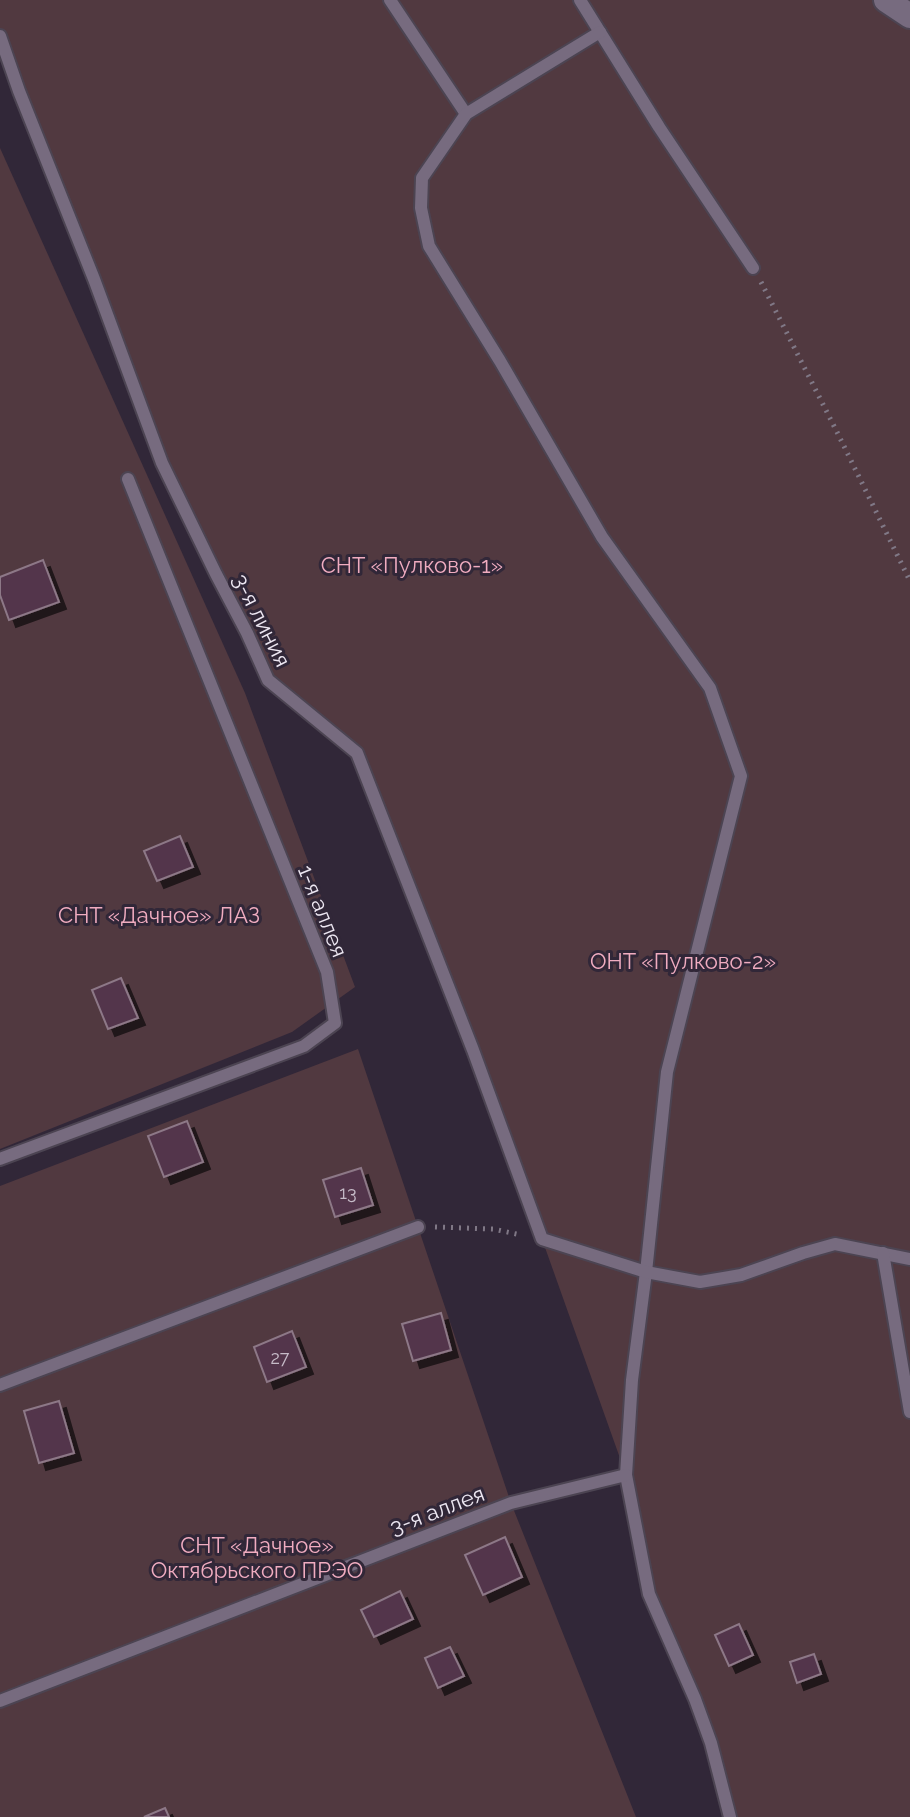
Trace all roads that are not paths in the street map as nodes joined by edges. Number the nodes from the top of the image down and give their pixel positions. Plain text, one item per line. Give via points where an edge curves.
1 (390, 0) edge
2 (580, 0) edge
3 (886, 0) edge
4 (910, 16) edge
5 (600, 32) junction
6 (0, 36) edge
7 (466, 114) junction
8 (753, 268) road end
9 (128, 479) dead end
10 (0, 1159) edge
11 (418, 1227) road end
12 (883, 1253) junction
13 (910, 1259) edge
14 (646, 1272) junction
15 (0, 1385) edge
16 (910, 1412) edge
17 (626, 1475) junction
18 (0, 1701) edge
19 (730, 1817) edge

1 - 7 lane
2 - 5 lane
3 - 4 street
5 - 7 lane
5 - 8 lane
6 - 14 lane, 3-я линия via 162,463 268,680 357,753 542,1239
7 - 14 lane via 422,178 421,208 429,246 602,537 710,688 741,776 667,1072
9 - 10 lane, 1-я аллея via 327,972 335,1023 304,1046
11 - 15 lane
12 - 13 lane
12 - 14 lane via 835,1244 741,1275 700,1282
12 - 16 lane
14 - 17 lane
17 - 18 lane, 3-я аллея via 511,1503
17 - 19 lane via 649,1594 711,1743

